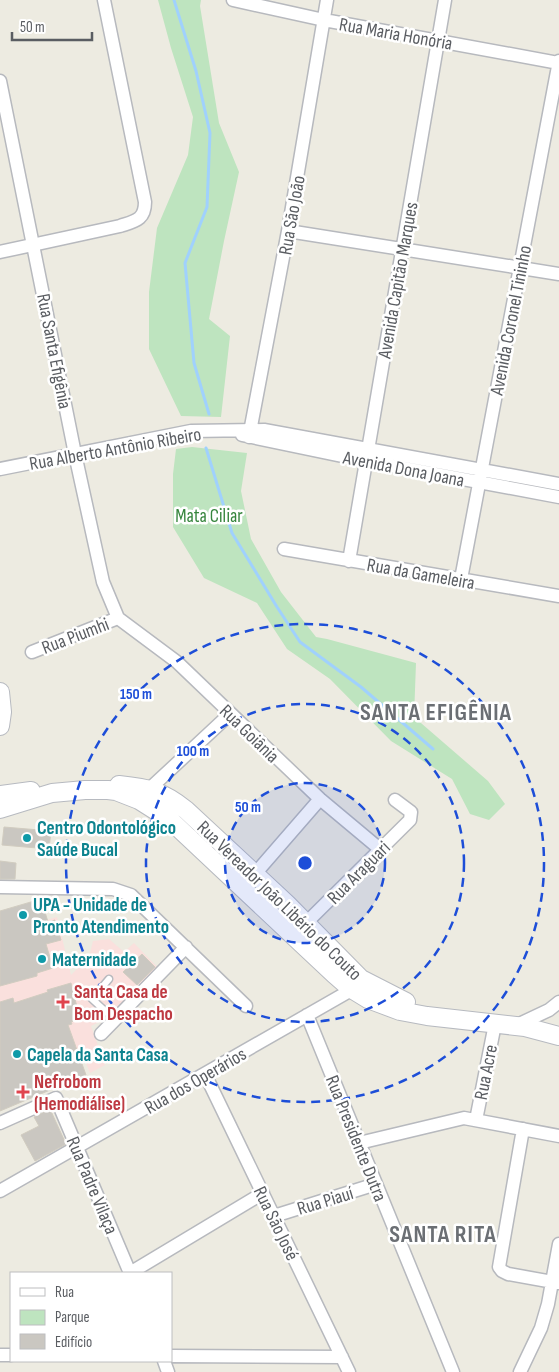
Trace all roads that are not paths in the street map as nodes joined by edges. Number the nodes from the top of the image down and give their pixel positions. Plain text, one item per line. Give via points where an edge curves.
1 (104, 0) edge
2 (233, 0) edge
3 (327, 0) edge
4 (445, 0) edge
5 (324, 20) junction
6 (438, 40) junction
7 (559, 62) edge
8 (0, 81) edge
9 (288, 231) junction
10 (34, 246) junction
11 (402, 249) junction
12 (0, 252) edge
13 (520, 268) junction
14 (559, 274) edge
15 (250, 433) junction
16 (75, 454) junction
17 (367, 454) junction
18 (0, 469) edge
19 (482, 470) junction
20 (480, 482) junction
21 (559, 484) edge
22 (559, 498) edge
23 (284, 549) dead end
24 (349, 561) junction
25 (461, 580) junction
26 (559, 596) edge
27 (118, 618) junction
28 (32, 652) dead end
29 (0, 692) edge
30 (230, 714) junction
31 (0, 726) edge
32 (102, 787) junction
33 (144, 794) junction
34 (0, 795) edge
35 (320, 799) junction
36 (394, 800) dead end
37 (0, 810) edge
38 (381, 850) junction
39 (254, 875) junction
40 (0, 887) edge
41 (306, 924) junction
42 (186, 947) junction
43 (109, 980) dead end
44 (357, 984) junction
45 (559, 1002) edge
46 (246, 1006) dead end
47 (307, 1016) junction
48 (115, 1020) junction
49 (494, 1024) junction
50 (515, 1026) junction
51 (101, 1034) dead end
52 (559, 1036) edge
53 (205, 1074) junction
54 (476, 1120) junction
55 (0, 1123) edge
56 (523, 1129) junction
57 (559, 1136) edge
58 (360, 1143) junction
59 (76, 1148) junction
60 (376, 1184) junction
61 (0, 1191) edge
62 (263, 1193) junction
63 (274, 1216) junction
64 (559, 1244) edge
65 (130, 1272) edge
66 (132, 1272) edge
67 (555, 1283) edge
68 (172, 1356) edge
69 (342, 1357) junction
70 (349, 1372) edge
71 (453, 1372) edge
72 (520, 1372) edge

1 - 10 street via 145,211 134,222
2 - 5 street, Rua Maria Honória
3 - 5 street, Rua São João
4 - 6 street, Avenida Capitão Marques
5 - 6 street, Rua Maria Honória
5 - 9 street, Rua São João
6 - 7 street, Rua Maria Honória
6 - 11 street, Avenida Capitão Marques
7 - 13 street, Avenida Coronel Tininho
8 - 10 street, Rua Santa Efigênia
9 - 11 street
9 - 15 street, Rua São João
10 - 12 street
10 - 16 street, Rua Santa Efigênia
11 - 13 street
11 - 17 street, Avenida Capitão Marques
13 - 14 street
13 - 19 street, Avenida Coronel Tininho
15 - 16 street, Rua Alberto Antônio Ribeiro via 191,431
15 - 17 street, Avenida Dona Joana
16 - 18 street, Rua Alberto Antônio Ribeiro
16 - 27 street, Rua Santa Efigênia via 103,582
17 - 19 street, Avenida Dona Joana
17 - 20 street, Avenida Dona Joana
17 - 24 street, Avenida Capitão Marques
19 - 20 street, Avenida Coronel Tininho
19 - 21 street, Avenida Dona Joana
20 - 22 street, Avenida Dona Joana
20 - 25 street, Avenida Coronel Tininho
23 - 24 street, Rua da Gameleira
24 - 25 street, Rua da Gameleira
25 - 26 street, Rua da Gameleira
27 - 28 street, Rua Piumhi
27 - 30 street, Rua Goiânia via 177,662
29 - 31 main road
30 - 33 street
30 - 35 street, Rua Goiânia
32 - 33 main road, Rua Vereador João Libério do Couto
32 - 34 main road via 52,788
32 - 37 main road via 52,793
33 - 39 main road, Rua Vereador João Libério do Couto via 173,800
33 - 44 main road, Rua Vereador João Libério do Couto via 334,974
35 - 38 street, Rua Goiânia
35 - 39 street
36 - 38 street, Rua Araguari via 411,812 410,820
38 - 41 street, Rua Araguari
39 - 41 main road, Rua Vereador João Libério do Couto
40 - 42 street via 132,894
41 - 44 main road, Rua Vereador João Libério do Couto
42 - 46 street
42 - 48 street
43 - 48 lane via 92,999
44 - 47 street, Rua dos Operários
44 - 49 main road, Rua Vereador João Libério do Couto via 368,999 392,1008
45 - 50 street
47 - 53 street, Rua dos Operários
47 - 58 street, Rua Presidente Dutra
48 - 51 street
49 - 50 main road, Rua Vereador João Libério do Couto
49 - 54 street, Rua Acre
50 - 52 main road, Rua Vereador João Libério do Couto
53 - 59 street, Rua dos Operários
53 - 62 street, Rua São José
54 - 56 street
54 - 58 street via 451,1120
55 - 59 street, Rua Padre Vilaça via 56,1098
56 - 57 street
56 - 67 street via 499,1267 508,1274
58 - 60 street, Rua Presidente Dutra
59 - 61 street, Rua dos Operários
59 - 65 street, Rua Padre Vilaça
60 - 63 street, Rua Piauí
60 - 71 street, Rua Presidente Dutra
62 - 63 street, Rua São José
62 - 66 street
63 - 69 street, Rua São José
64 - 67 street
67 - 72 street via 541,1328
68 - 69 street
69 - 70 street, Rua São José

